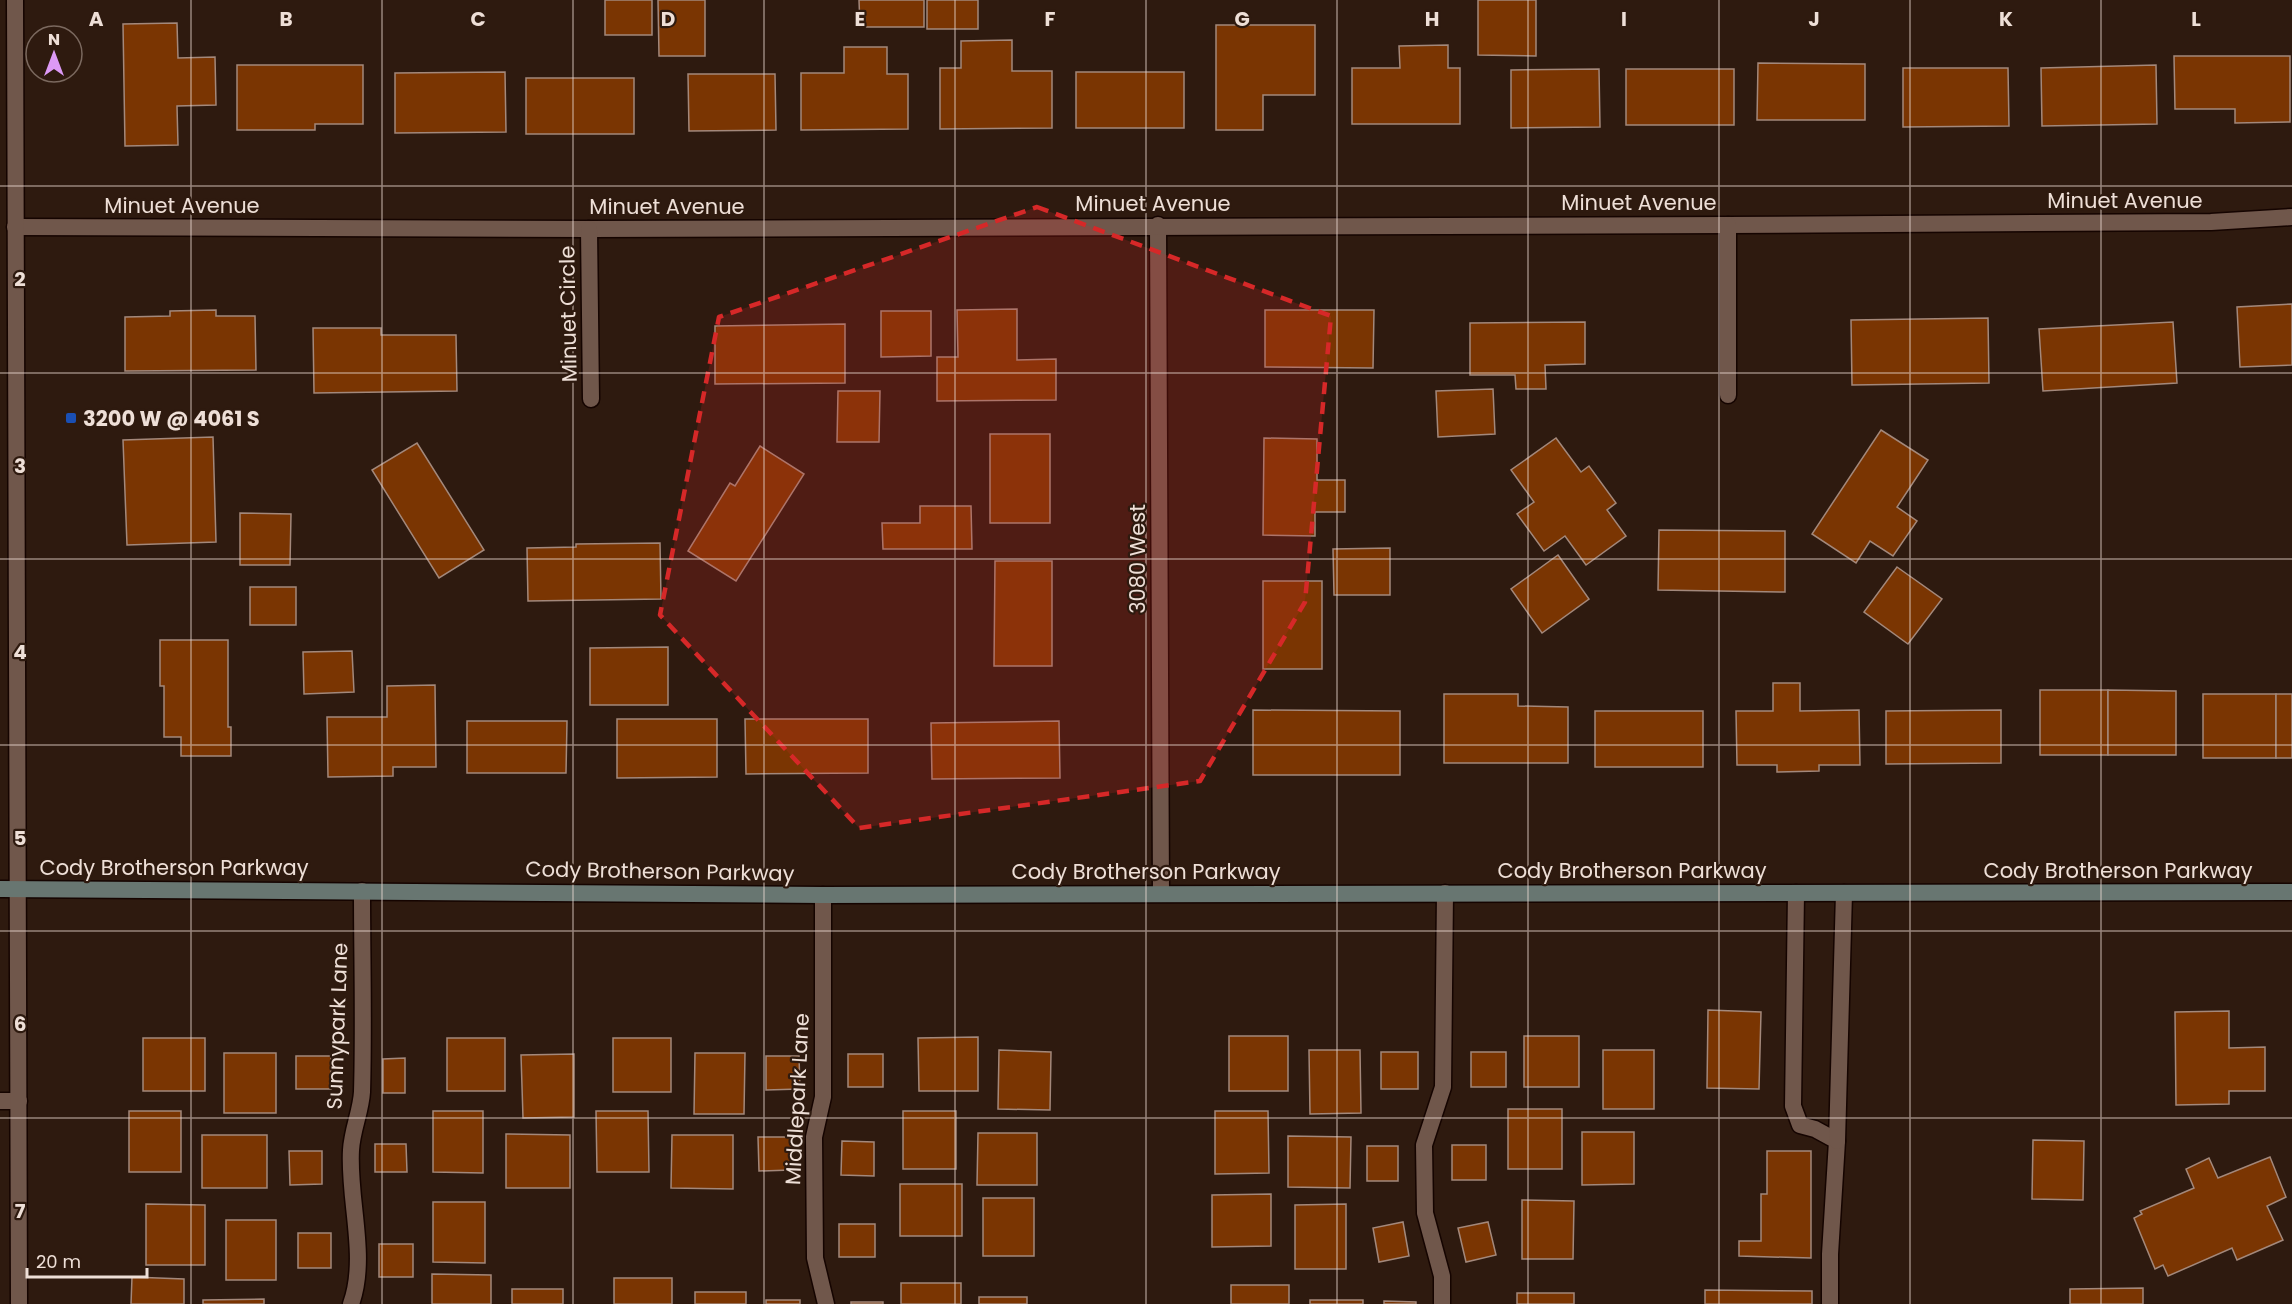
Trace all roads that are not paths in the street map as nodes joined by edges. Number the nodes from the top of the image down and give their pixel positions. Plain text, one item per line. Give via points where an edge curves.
1 (15, 0) edge
2 (2292, 217) edge
3 (1158, 225) junction
4 (1728, 225) junction
5 (15, 227) junction
6 (589, 229) junction
7 (1728, 395) dead end
8 (591, 399) dead end
9 (18, 888) junction
10 (0, 889) edge
11 (362, 891) junction
12 (1445, 892) junction
13 (1796, 892) junction
14 (1844, 892) junction
15 (2292, 892) edge
16 (1161, 893) junction
17 (823, 895) junction
18 (0, 1101) edge
19 (19, 1101) junction
20 (1837, 1141) junction
21 (19, 1304) edge
22 (351, 1304) edge
23 (826, 1304) edge
24 (1442, 1304) edge
25 (1830, 1304) edge

1 - 5 street
2 - 4 street, Minuet Avenue via 2211,222
3 - 4 street, Minuet Avenue
3 - 6 street, Minuet Avenue
3 - 16 street, 3080 West
4 - 7 street
5 - 6 street, Minuet Avenue
5 - 9 street
6 - 8 street, Minuet Circle
9 - 10 main road, Cody Brotherson Parkway
9 - 11 main road, Cody Brotherson Parkway
9 - 19 street
11 - 17 main road, Cody Brotherson Parkway
11 - 22 street, Sunnypark Lane via 362,1095 351,1148 357,1286
12 - 13 main road, Cody Brotherson Parkway
12 - 16 main road, Cody Brotherson Parkway
12 - 24 street via 1443,1087 1424,1145 1425,1213 1442,1276
13 - 14 main road, Cody Brotherson Parkway
13 - 20 street via 1793,1106 1800,1125
14 - 15 main road, Cody Brotherson Parkway
14 - 20 street
16 - 17 main road, Cody Brotherson Parkway
17 - 23 street, Middlepark Lane via 823,1097 814,1137 815,1258
18 - 19 street
19 - 21 street
20 - 25 street

